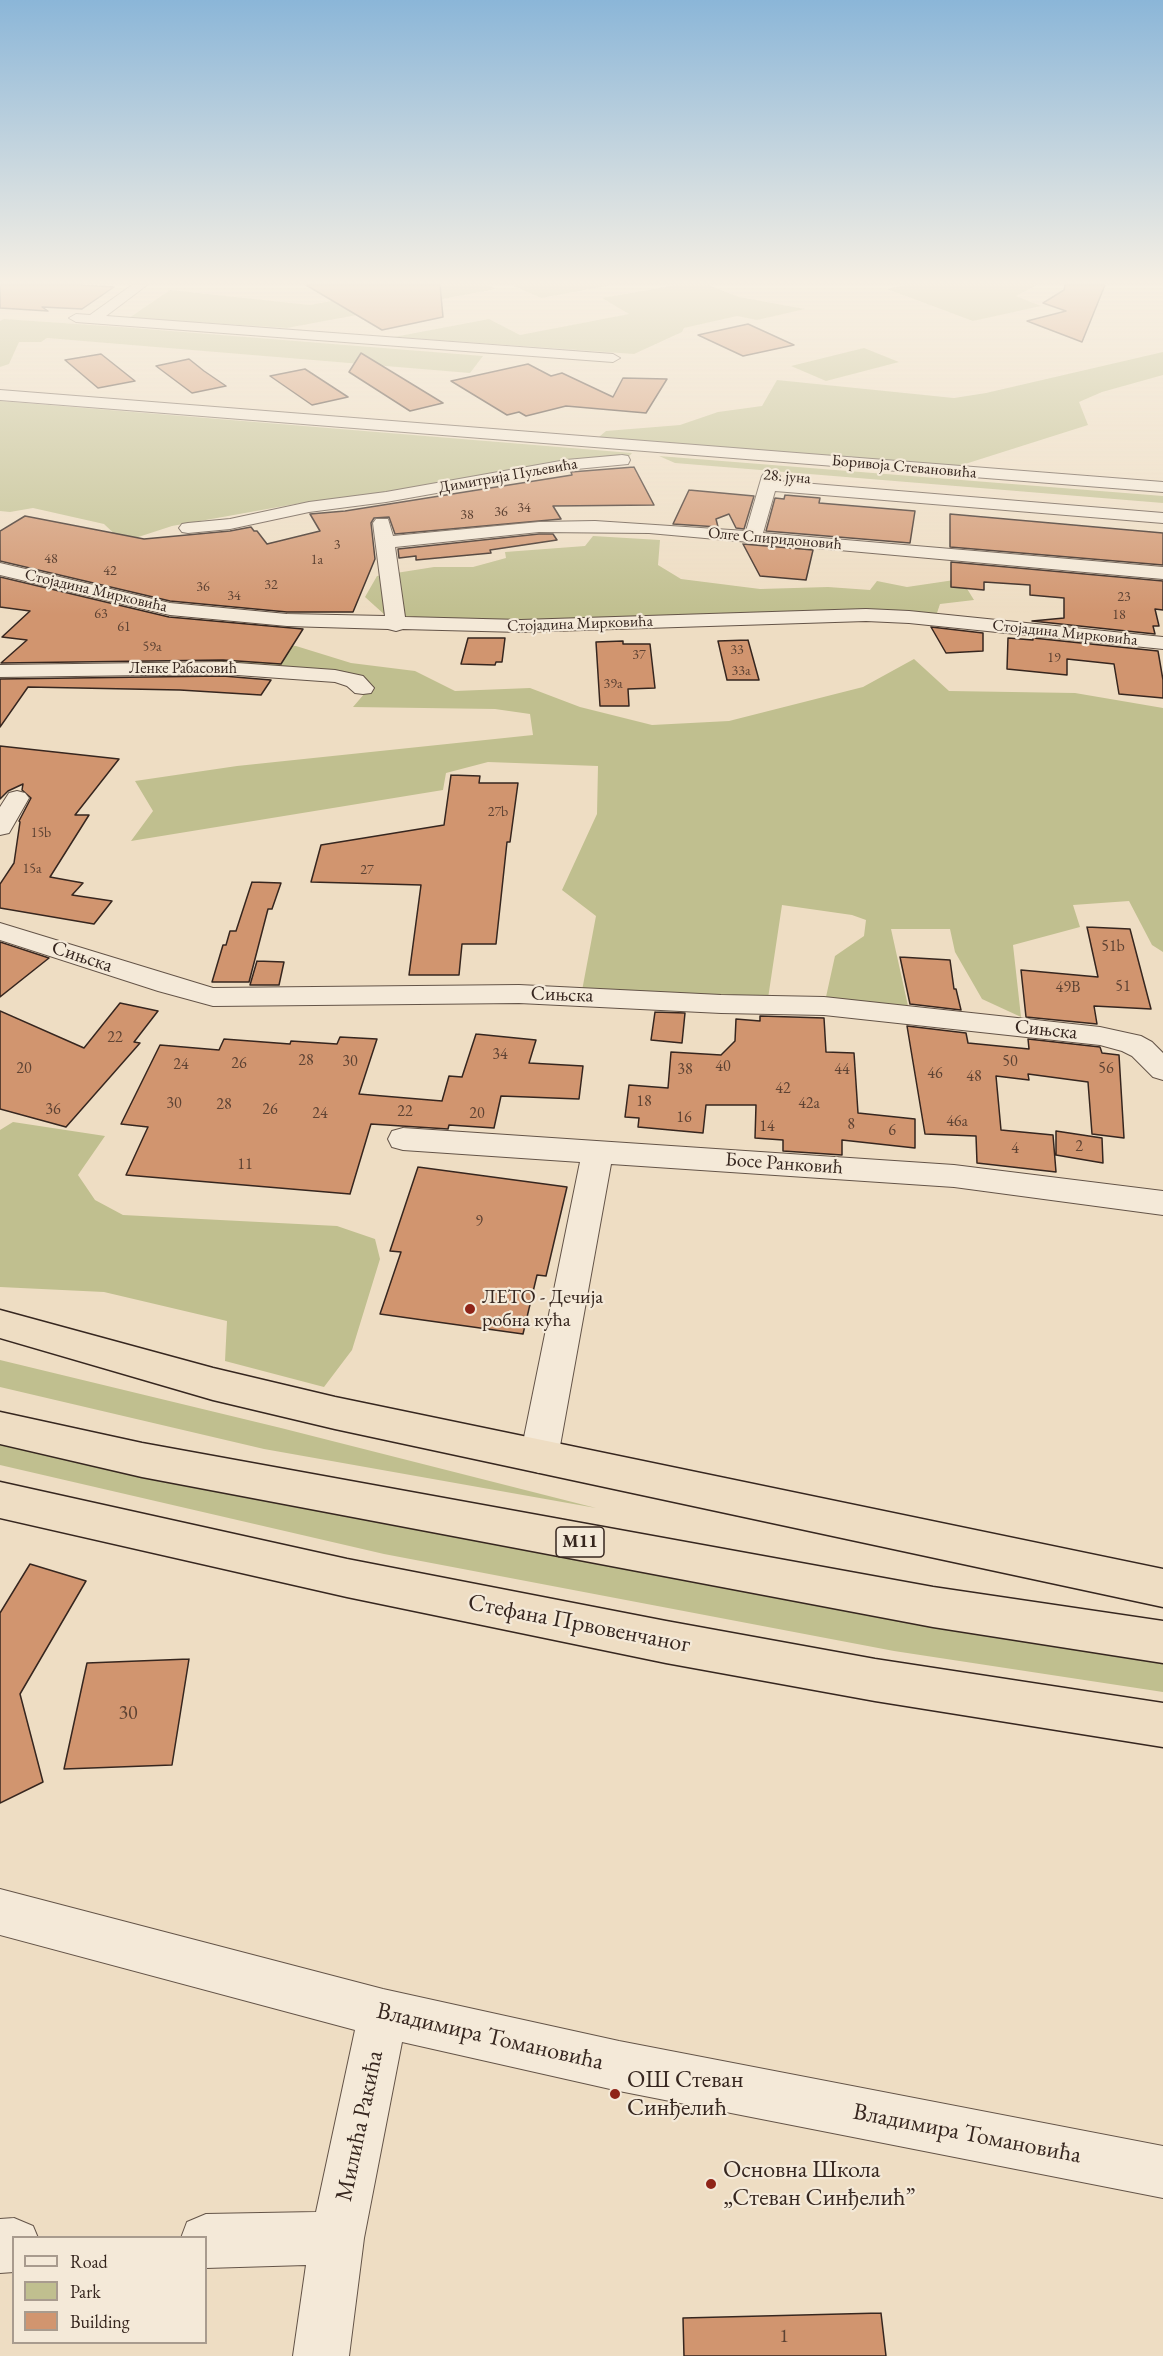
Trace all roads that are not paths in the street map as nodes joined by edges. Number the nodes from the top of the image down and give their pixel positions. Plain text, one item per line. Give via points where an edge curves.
1 (10, 395) edge
2 (643, 456) junction
3 (753, 475) dead end
4 (770, 481) junction
5 (1163, 487) edge
6 (376, 499) junction
7 (1163, 508) edge
8 (1163, 518) edge
9 (188, 528) dead end
10 (753, 537) junction
11 (386, 542) junction
12 (0, 569) edge
13 (1163, 573) edge
14 (396, 625) junction
15 (1163, 643) edge
16 (0, 671) edge
17 (363, 688) dead end
18 (17, 798) dead end
19 (0, 828) edge
20 (0, 931) edge
21 (1163, 1070) edge
22 (403, 1138) dead end
23 (598, 1151) junction
24 (1163, 1203) edge
25 (0, 1324) edge
26 (0, 1428) edge
27 (539, 1457) junction
28 (0, 1500) edge
29 (1163, 1588) edge
30 (1163, 1642) edge
31 (1163, 1725) edge
32 (0, 1912) edge
33 (383, 2013) junction
34 (1163, 2172) edge
35 (337, 2238) junction
36 (207, 2241) edge
37 (321, 2356) edge

1 - 2 street, Боривоја Стевановића
2 - 5 street, Боривоја Стевановића
2 - 6 street, Димитрија Пуљевића
3 - 4 street, 28. јуна
4 - 7 street, 28. јуна
4 - 8 street, 28. јуна
4 - 10 street
6 - 9 street, Димитрија Пуљевића
6 - 11 street
10 - 11 street, Олге Спиридоновић via 574,526
10 - 13 street, Олге Спиридоновић
11 - 14 street
12 - 14 street, Стојадина Мирковића via 173,609
14 - 15 street, Стојадина Мирковића via 521,626 866,615
16 - 17 street, Ленке Рабасовић via 223,668 335,676 355,681
18 - 19 street
20 - 21 street, Сињска via 213,997 519,994 865,1009 1100,1036 1131,1043
22 - 23 street, Босе Ранковић
23 - 24 street, Босе Ранковић via 954,1176
23 - 27 street
25 - 27 highway via 213,1384
26 - 30 highway, M11 via 142,1460 933,1607
27 - 29 highway
28 - 31 highway, Стефана Првовенчаног via 336,1575 666,1642 875,1680
32 - 33 street, Владимира Томановића
33 - 34 street, Владимира Томановића via 656,2074
33 - 35 street, Милића Ракића
35 - 36 street
35 - 37 street, Милића Ракића

